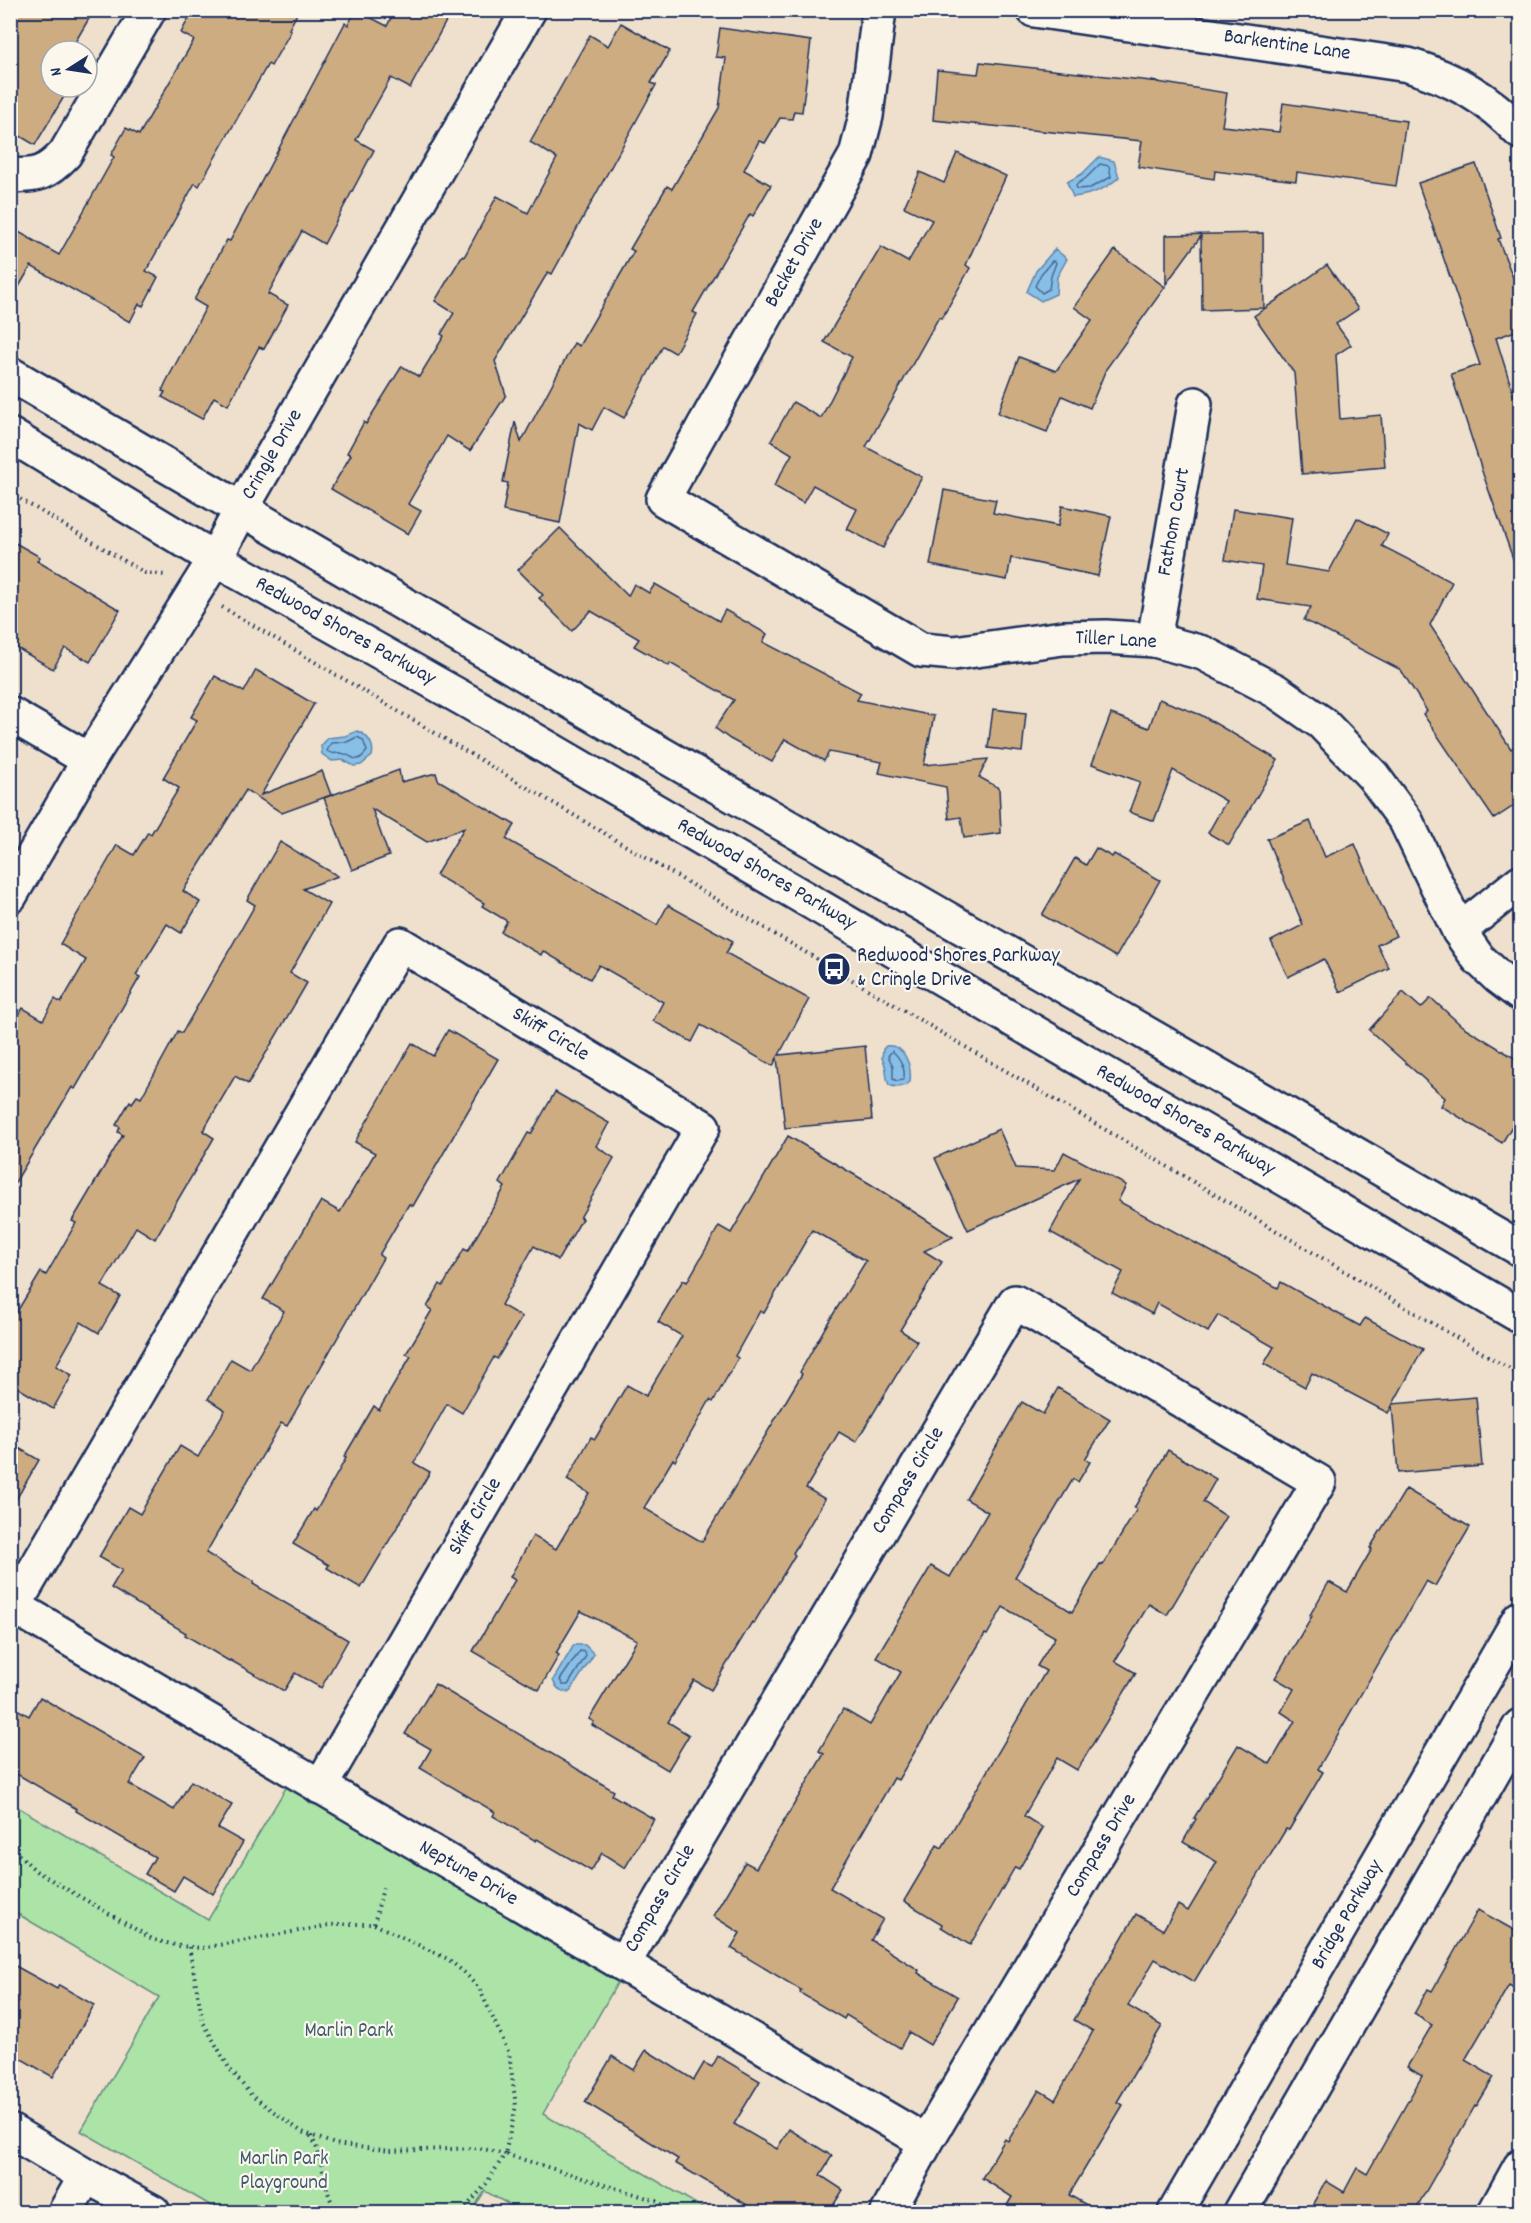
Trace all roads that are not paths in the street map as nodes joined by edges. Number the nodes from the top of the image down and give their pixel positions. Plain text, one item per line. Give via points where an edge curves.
1 (148, 10) edge
2 (529, 10) edge
3 (879, 10) edge
4 (1034, 10) edge
5 (1521, 132) edge
6 (26, 174) edge
7 (10, 374) edge
8 (1195, 404) dead end
9 (10, 435) edge
10 (663, 499) joint
11 (242, 508) junction
12 (215, 559) junction
13 (1154, 640) junction
14 (10, 714) edge
15 (89, 759) junction
16 (1521, 882) edge
17 (10, 896) edge
18 (1459, 931) junction
19 (1521, 994) edge
20 (1521, 1249) edge
21 (1521, 1316) edge
22 (1319, 1482) joint
23 (12, 1605) edge
24 (1521, 1618) edge
25 (1521, 1726) edge
26 (320, 1787) junction
27 (623, 1964) junction
28 (10, 2131) edge
29 (927, 2142) junction
30 (1521, 2167) edge
31 (86, 2176) junction
32 (65, 2212) edge
33 (153, 2212) edge
34 (888, 2212) edge
35 (1175, 2212) edge
36 (1240, 2212) edge
37 (1495, 2212) edge

1 - 6 street via 65,154 53,167
2 - 11 street, Cringle Drive
3 - 10 street, Becket Drive via 866,116 856,155
4 - 5 street, Barkentine Lane via 1408,65 1470,89
7 - 11 street
8 - 13 street, Fathom Court
9 - 12 street, Redwood Shores Parkway
10 - 13 street, Tiller Lane via 921,650 954,653 1063,638
11 - 12 street, Cringle Drive
11 - 20 street
12 - 15 street, Cringle Drive
12 - 21 street, Redwood Shores Parkway via 490,714
13 - 18 street, Tiller Lane via 1203,653 1276,691 1322,723 1373,776 1406,821
14 - 15 street
15 - 17 street, Cringle Drive
16 - 18 street
18 - 19 street, Tiller Lane via 1478,958
22 - 27 street, Compass Circle via 1015,1302
22 - 29 street, Compass Drive
23 - 26 street, Neptune Drive
23 - 26 street, Skiff Circle via 400,944 703,1127
24 - 35 street, Bridge Parkway
25 - 36 street
26 - 27 street, Neptune Drive
27 - 29 street, Neptune Drive
28 - 31 street
29 - 34 street, Compass Drive
30 - 37 street
31 - 32 street
31 - 33 street

